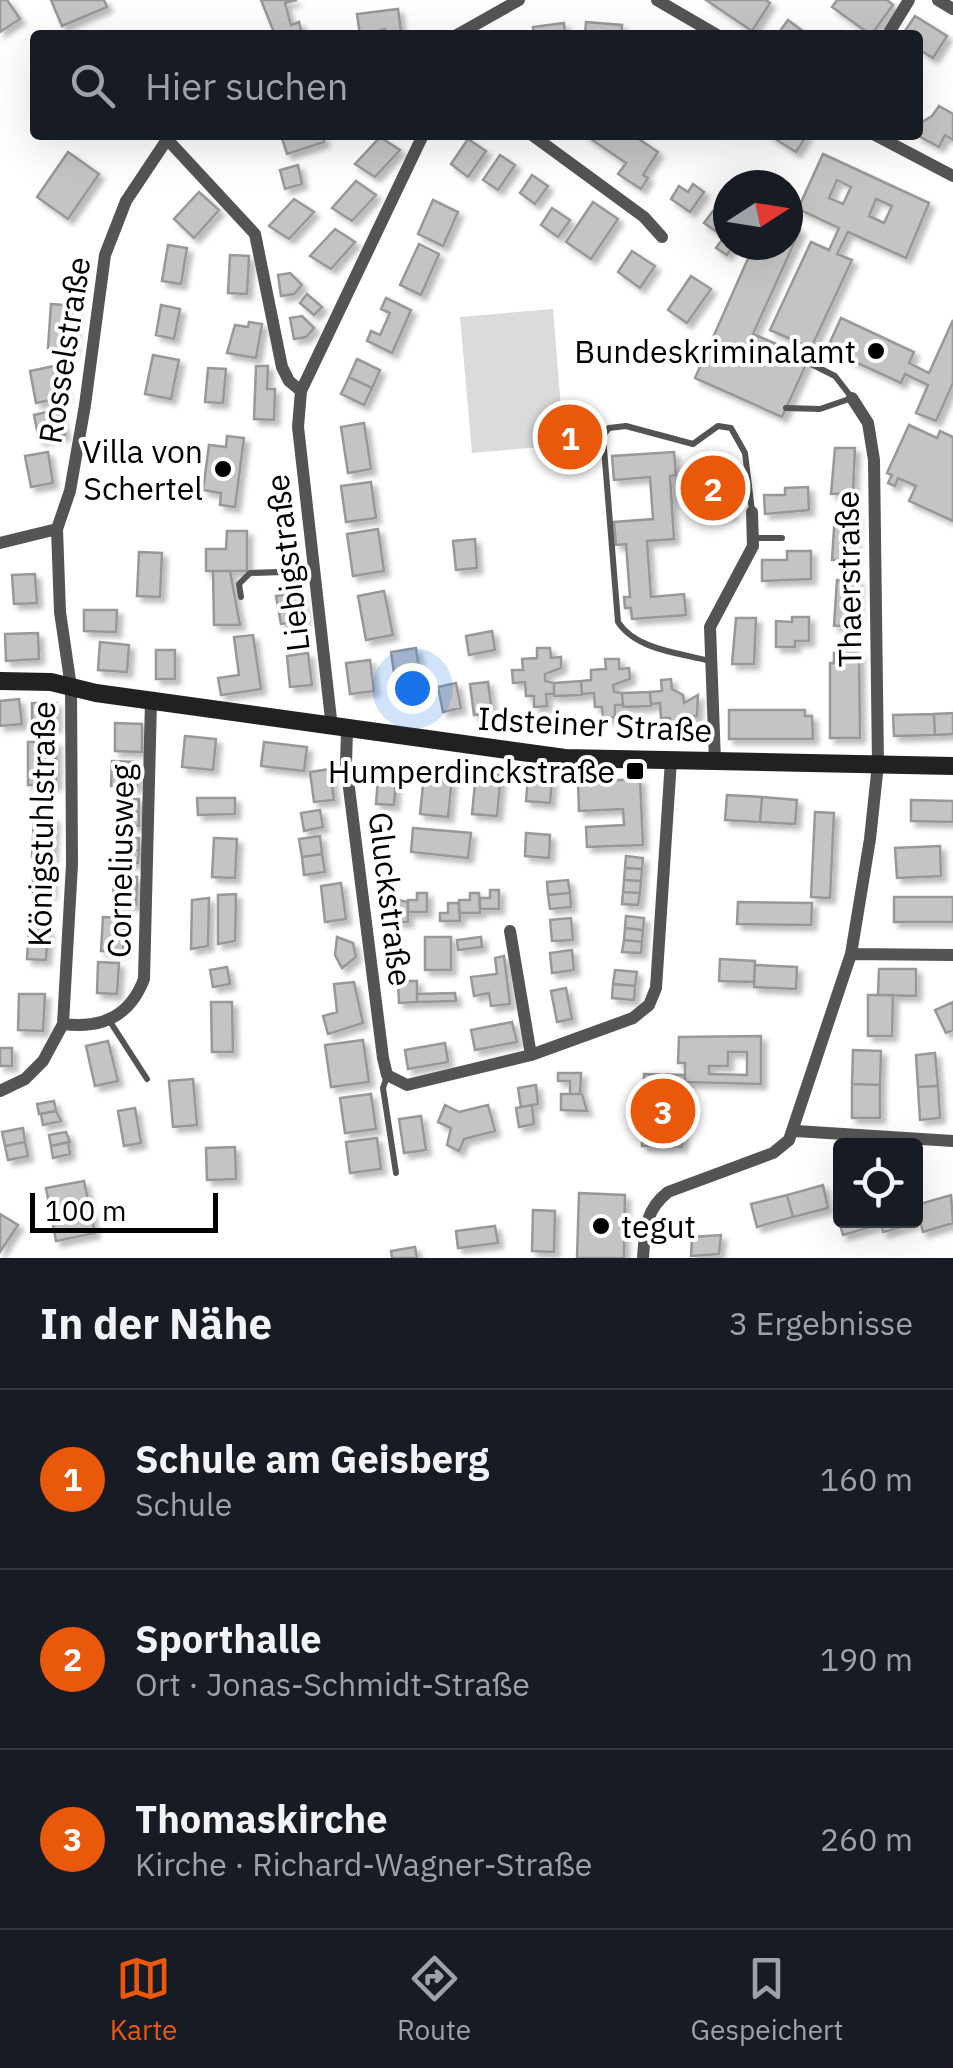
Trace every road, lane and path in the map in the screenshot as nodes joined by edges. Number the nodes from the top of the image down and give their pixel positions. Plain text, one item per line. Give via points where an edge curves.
1 (519, 0) edge
2 (658, 0) edge
3 (909, 0) edge
4 (938, 0) edge
5 (953, 9) edge
6 (466, 30) edge
7 (709, 30) edge
8 (891, 30) edge
9 (166, 140) edge
10 (171, 140) edge
11 (421, 140) edge
12 (539, 140) edge
13 (885, 140) edge
14 (953, 176) edge
15 (662, 237) dead end
16 (807, 362) dead end
17 (301, 391) junction
18 (852, 398) junction
19 (786, 408) dead end
20 (752, 512) joint
21 (57, 530) junction
22 (754, 538) junction
23 (782, 538) dead end
24 (0, 543) edge
25 (316, 571) junction
26 (241, 597) dead end
27 (710, 660) junction
28 (0, 681) edge
29 (71, 687) junction
30 (151, 701) junction
31 (340, 729) junction
32 (671, 760) junction
33 (715, 761) junction
34 (878, 764) junction
35 (953, 766) edge
36 (510, 931) dead end
37 (850, 954) junction
38 (953, 956) edge
39 (109, 1020) junction
40 (63, 1024) junction
41 (531, 1055) junction
42 (387, 1074) junction
43 (147, 1079) dead end
44 (0, 1091) edge
45 (796, 1131) junction
46 (953, 1141) edge
47 (396, 1173) dead end
48 (643, 1258) edge

1 - 6 street
2 - 7 street
3 - 8 street
4 - 5 street
9 - 21 street, Rosselstraße via 126,201 105,255 86,405
10 - 17 street, Liebigstraße via 255,234 282,366
11 - 17 street, Liebigstraße
12 - 15 street
13 - 14 street
16 - 18 lane via 835,376
17 - 25 street, Liebigstraße via 298,427
18 - 19 lane via 820,409
18 - 34 street, Thaerstraße via 868,423 874,460
20 - 22 street
20 - 27 lane via 745,454 731,428 718,426 694,444 626,426 608,428 603,436 618,622 656,648
21 - 24 street
21 - 29 street, Königstuhlstraße
22 - 23 lane
22 - 27 street via 713,618
25 - 26 lane via 250,573 240,584
25 - 31 street, Liebigstraße
27 - 33 street
28 - 29 street, Idsteiner Straße
29 - 30 street, Idsteiner Straße
29 - 40 street, Königstuhlstraße via 72,864
30 - 31 street, Idsteiner Straße
30 - 39 street, Corneliusweg via 146,966 132,1004
31 - 32 street, Idsteiner Straße via 533,755
31 - 42 street, Gluckstraße
32 - 33 street, Idsteiner Straße
32 - 41 street via 656,988 649,1005 633,1018
33 - 34 street, Idsteiner Straße
34 - 35 street, Idsteiner Straße
34 - 37 street, Thaerstraße
36 - 41 street
37 - 38 street
37 - 45 street, Thaerstraße
39 - 40 street
39 - 43 lane
40 - 44 street, Königstuhlstraße via 43,1061
41 - 42 street via 424,1084 400,1084
42 - 47 lane
45 - 46 street
45 - 48 street via 772,1153 668,1192 645,1226

